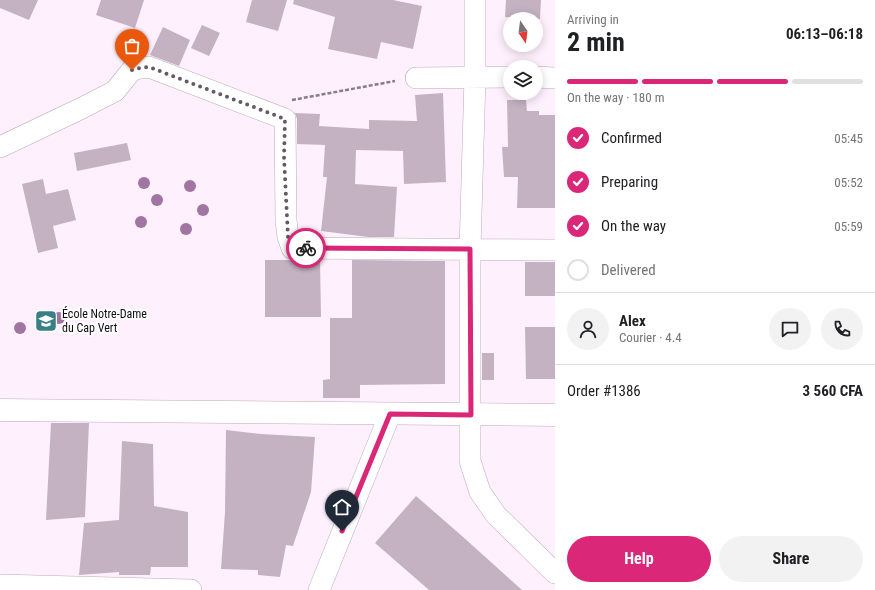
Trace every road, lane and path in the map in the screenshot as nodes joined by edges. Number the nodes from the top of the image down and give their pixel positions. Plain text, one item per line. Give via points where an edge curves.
1 (475, 0) edge
2 (475, 77) junction
3 (503, 77) edge
4 (416, 78) joint
5 (543, 78) edge
6 (555, 78) edge
7 (285, 119) junction
8 (0, 147) edge
9 (470, 249) junction
10 (555, 250) edge
11 (0, 410) edge
12 (390, 414) junction
13 (471, 415) junction
14 (555, 415) edge
15 (555, 573) edge
16 (0, 585) edge
17 (191, 590) edge
18 (318, 590) edge

1 - 2 street
2 - 3 street
2 - 4 street
2 - 9 street
4 - 7 path via 292,100
5 - 6 street
7 - 8 street via 149,67 132,70 115,91
7 - 9 street via 286,220 292,248
9 - 10 street
9 - 13 street
11 - 12 street
12 - 13 street
12 - 18 street
13 - 14 street
13 - 15 street via 470,460 480,492 496,516
16 - 17 street

